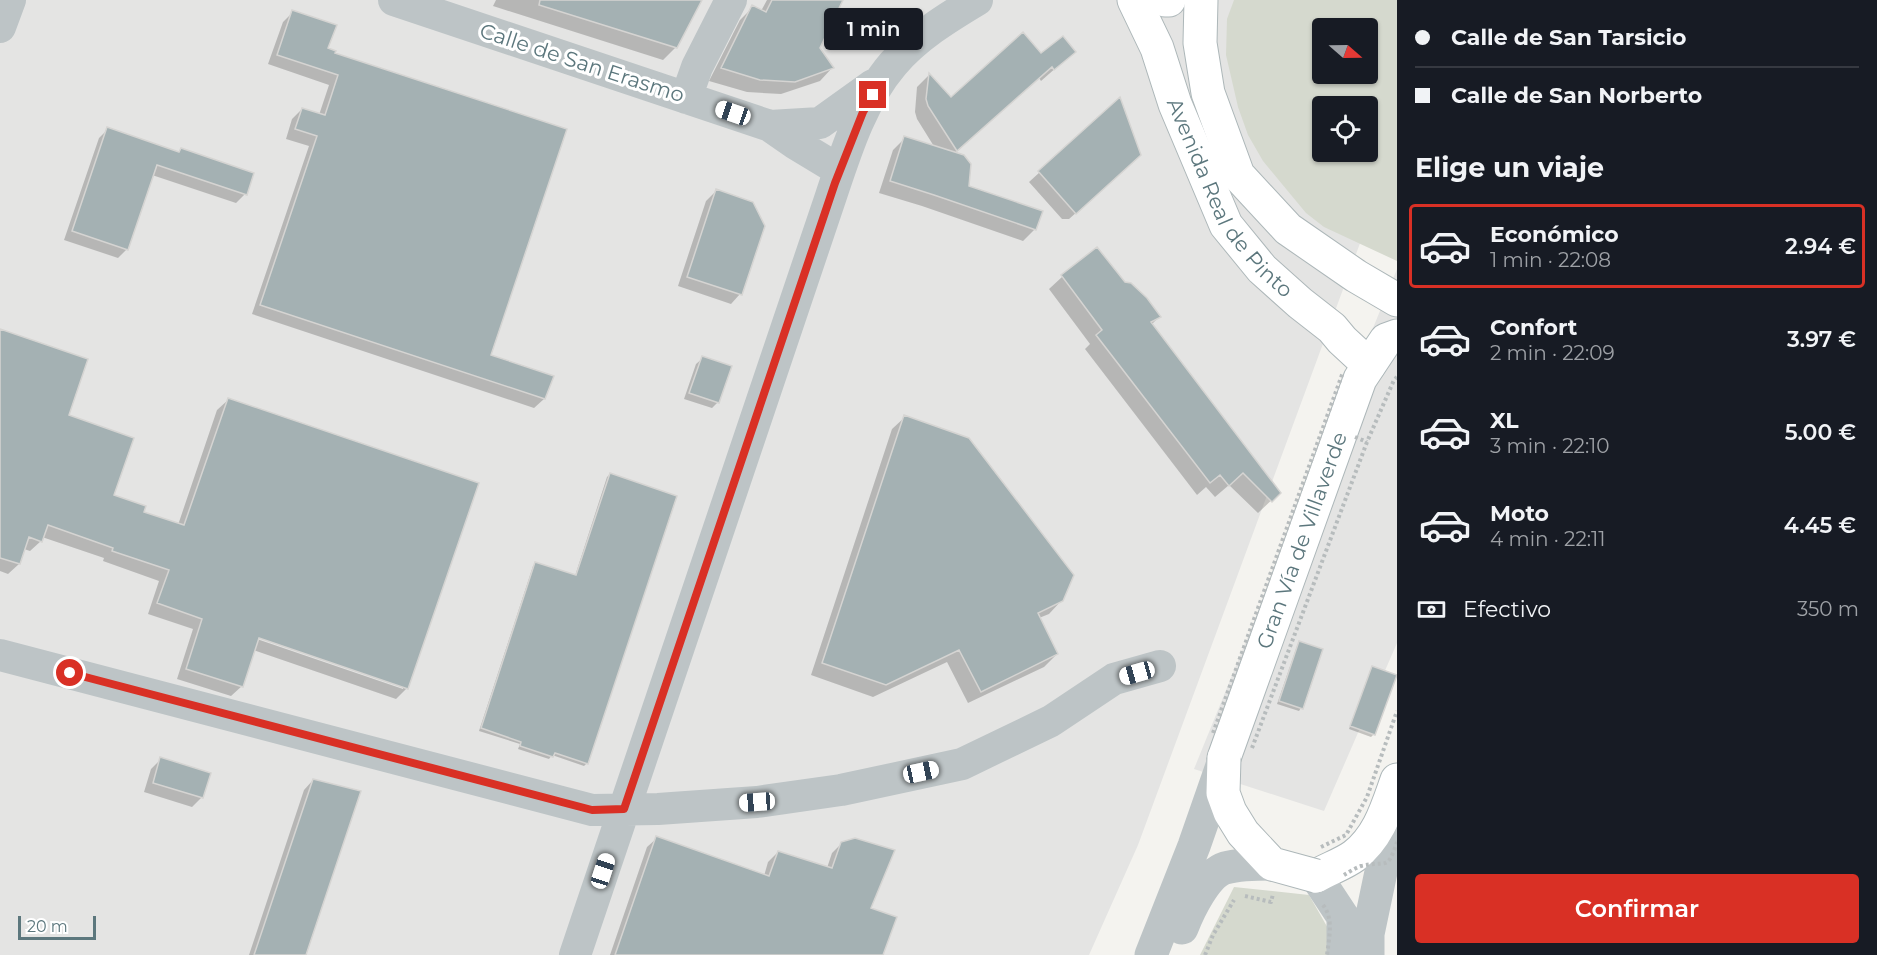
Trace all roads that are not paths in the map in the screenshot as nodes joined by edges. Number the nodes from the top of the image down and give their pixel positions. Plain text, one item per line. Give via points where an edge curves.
1 (10, 0) edge
2 (394, 0) edge
3 (730, 0) edge
4 (977, 0) edge
5 (1134, 0) edge
6 (1201, 0) edge
7 (0, 27) edge
8 (883, 78) junction
9 (686, 98) junction
10 (770, 126) junction
11 (839, 170) junction
12 (1397, 300) edge
13 (1397, 336) edge
14 (1369, 372) edge
15 (0, 655) edge
16 (1160, 666) dead end
17 (1228, 749) junction
18 (1397, 780) edge
19 (624, 809) junction
20 (1387, 843) edge
21 (1274, 875) junction
22 (1318, 878) junction
23 (575, 955) edge
24 (1151, 955) edge
25 (1172, 955) edge
26 (1342, 955) edge
27 (1368, 955) edge

1 - 7 street
2 - 9 street, Calle de San Erasmo
3 - 9 street
4 - 8 street via 940,22 902,55
5 - 14 main road, Avenida Real de Pinto via 1157,48 1175,104 1226,225 1262,269 1332,328
6 - 12 main road, Avenida Real de Pinto via 1200,43 1208,93 1238,174 1288,229
8 - 10 street, Calle de San Erasmo via 820,123
8 - 11 street via 863,112
9 - 10 street, Calle de San Erasmo
10 - 11 street, Calle de San Erasmo
11 - 19 street
13 - 14 main road, Gran Vía de Villaverde via 1386,340
14 - 17 main road, Gran Vía de Villaverde via 1360,379 1340,431
15 - 19 street via 592,810
16 - 19 street via 1114,679 1051,721 962,764 841,790 757,802
17 - 21 main road, Gran Vía de Villaverde, bridge via 1223,794 1243,833
17 - 24 street, Gran Vía de Villaverde, bridge
18 - 20 main road
19 - 23 street
20 - 22 main road via 1368,842 1353,857
20 - 27 street via 1368,934
21 - 22 main road, bridge
21 - 25 street, bridge via 1253,864 1223,869 1193,903
22 - 26 street via 1343,917

